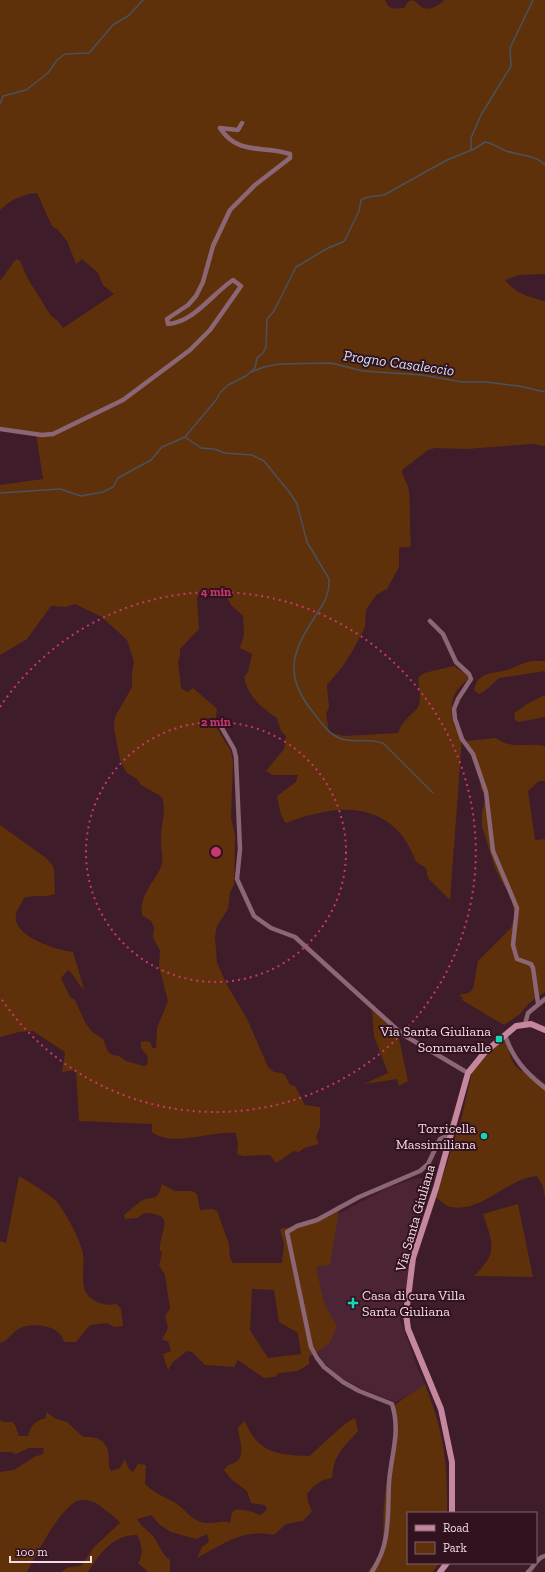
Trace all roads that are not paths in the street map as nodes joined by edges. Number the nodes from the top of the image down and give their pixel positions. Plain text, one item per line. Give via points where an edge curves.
1 (242, 123) dead end
2 (0, 429) edge
3 (430, 621) dead end
4 (219, 723) dead end
5 (545, 999) edge
6 (538, 1003) junction
7 (525, 1024) junction
8 (545, 1030) edge
9 (505, 1035) junction
10 (468, 1073) junction
11 (545, 1088) edge
12 (451, 1134) junction
13 (452, 1512) edge
14 (446, 1564) edge
15 (535, 1564) edge
16 (372, 1572) edge
17 (440, 1572) edge
18 (528, 1572) edge

1 - 2 street via 238,130 220,128 226,139 241,146 282,151 290,154 290,158 255,185 230,210 212,246 203,282 196,296 188,305 167,319 168,324 177,323 212,299 233,280 241,286 210,330 164,371 123,400 99,413 53,434 42,435
3 - 6 street via 443,634 456,662 471,679 454,709 455,719 462,739 473,754 486,792 493,851 517,908 513,939 516,955 517,959 531,964 533,968
4 - 10 street via 236,757 240,849 237,879 254,916 271,928 295,937 402,1034
5 - 6 street
6 - 7 street via 528,1013
7 - 8 street via 532,1024
7 - 9 street, Via Santa Giuliana via 516,1026
9 - 10 street, Via Santa Giuliana via 485,1052
9 - 11 street via 509,1048 524,1071
10 - 12 street, Via Santa Giuliana
12 - 13 street, Via Santa Giuliana via 413,1258 406,1314 408,1329 441,1409 452,1462
12 - 16 street via 440,1139 428,1164 420,1171 365,1194 318,1220 287,1232 311,1347 324,1367 344,1382 392,1404 397,1418 385,1540 382,1554
14 - 17 street
15 - 18 street

